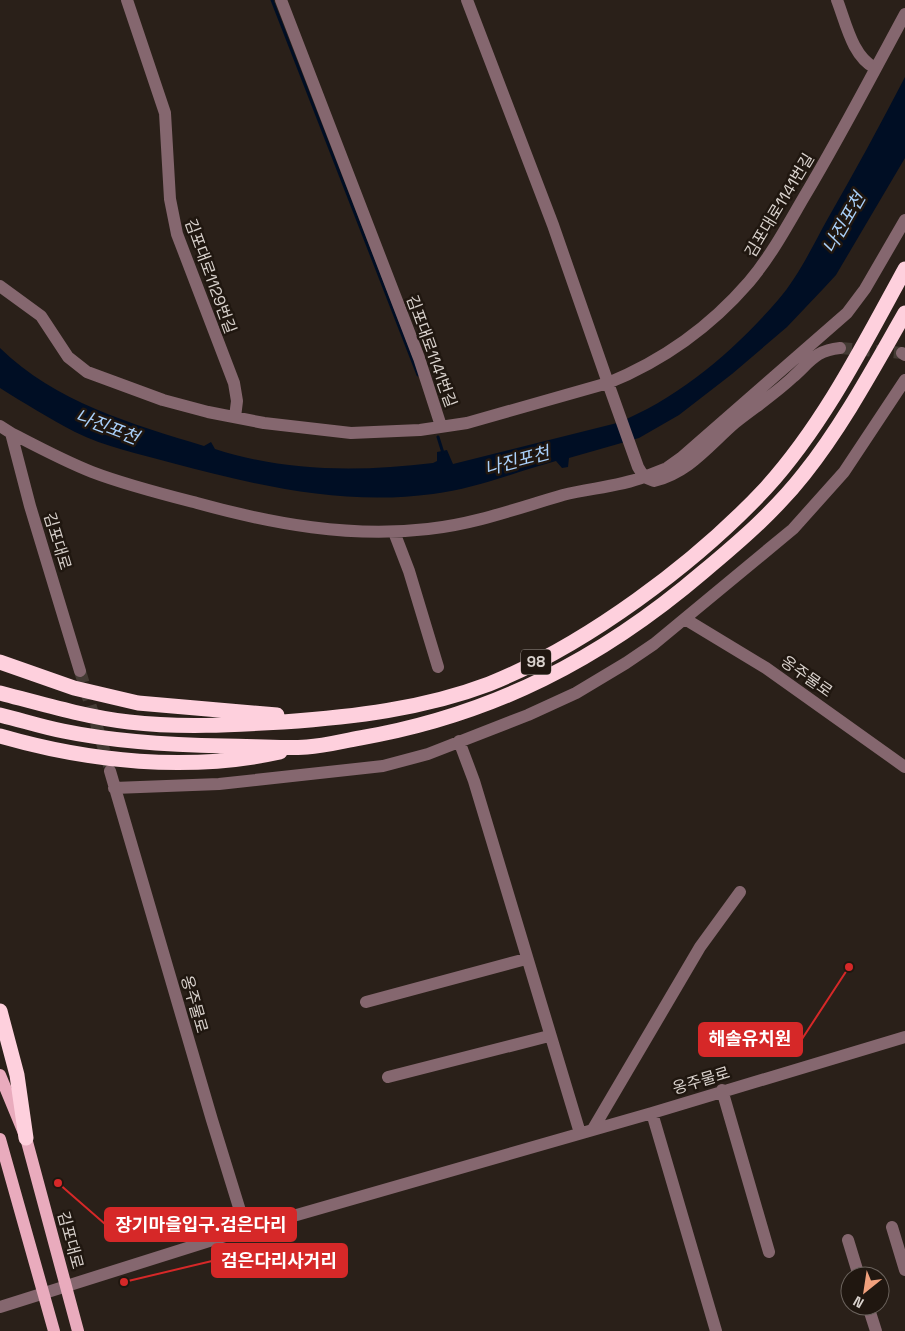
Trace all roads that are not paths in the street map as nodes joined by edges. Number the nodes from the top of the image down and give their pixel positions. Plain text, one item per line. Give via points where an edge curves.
1 (127, 0) edge
2 (281, 0) edge
3 (467, 0) edge
4 (837, 0) edge
5 (905, 14) edge
6 (876, 68) junction
7 (905, 220) edge
8 (905, 269) edge
9 (0, 286) edge
10 (905, 312) edge
11 (840, 348) tunnel mouth
12 (905, 380) edge
13 (610, 386) junction
14 (235, 418) junction
15 (441, 426) junction
16 (6, 429) edge
17 (641, 472) junction
18 (394, 532) junction
19 (685, 619) junction
20 (0, 662) edge
21 (438, 666) dead end
22 (80, 671) tunnel mouth
23 (0, 693) edge
24 (0, 715) edge
25 (323, 719) junction
26 (0, 736) edge
27 (459, 741) junction
28 (307, 747) junction
29 (905, 767) edge
30 (110, 771) tunnel mouth
31 (114, 788) junction
32 (740, 892) dead end
33 (526, 959) junction
34 (366, 1002) dead end
35 (0, 1011) edge
36 (0, 1032) edge
37 (549, 1036) junction
38 (905, 1036) edge
39 (0, 1074) edge
40 (17, 1075) junction
41 (388, 1077) dead end
42 (722, 1090) junction
43 (652, 1113) junction
44 (593, 1130) junction
45 (580, 1133) junction
46 (26, 1138) junction
47 (0, 1139) edge
48 (892, 1227) dead end
49 (246, 1230) junction
50 (848, 1240) dead end
51 (769, 1252) dead end
52 (856, 1266) edge
53 (905, 1270) edge
54 (67, 1286) junction
55 (45, 1293) junction
56 (0, 1307) edge
57 (871, 1316) edge
58 (54, 1331) edge
59 (78, 1331) edge
60 (716, 1331) edge
61 (876, 1331) edge

1 - 14 street, 김포대로1129번길 via 165,113 170,199 177,234 234,383
2 - 15 street, 김포대로1141번길 via 419,358
3 - 13 street
4 - 6 street via 857,51 867,64
5 - 6 street, 김포대로1141번길
6 - 13 street, 김포대로1141번길 via 784,231 749,282 719,313 670,351
7 - 17 street via 865,289 847,312 681,458 667,468
8 - 25 highway, 98 via 844,378 788,461 732,522 644,594 551,655 488,684 432,702
9 - 14 street, 김포대로1141번길 via 41,316 68,357 87,372 136,392
10 - 28 highway, 98 via 846,412 804,474 734,546 632,628 570,667 482,706 399,731
11 - 17 street via 822,351 815,356 684,470 654,481
12 - 19 street via 869,437 820,500 770,550
13 - 15 street, 김포대로1141번길 via 467,423
13 - 17 street
14 - 15 street, 김포대로1141번길 via 351,433 399,432
16 - 18 street via 93,472 225,511 324,530
16 - 22 street, 김포대로
17 - 18 street via 622,485 564,495 492,517
18 - 21 street via 410,571
19 - 27 street via 626,663 576,693
19 - 29 street, 옹주물로 via 766,668
20 - 25 highway via 74,688 138,703
23 - 25 highway, 98 via 129,722 231,725
24 - 28 highway, 98 via 63,732 125,741
26 - 28 highway via 68,754 132,760 226,760
27 - 31 street via 409,760 357,771 219,784
27 - 33 street via 474,781
30 - 31 street, 옹주물로
31 - 49 street, 옹주물로
32 - 44 street via 700,947
33 - 34 street
33 - 37 street
35 - 40 highway
36 - 40 highway
37 - 41 street
37 - 45 street
38 - 42 street, 옹주물로
39 - 46 main road, 김포대로
40 - 46 highway
42 - 43 street, 옹주물로
42 - 51 street
43 - 44 street, 옹주물로
43 - 60 street
44 - 45 street, 옹주물로
45 - 49 street, 옹주물로
46 - 54 main road, 김포대로
47 - 55 main road
48 - 53 street
49 - 54 street, 옹주물로
50 - 52 street
54 - 55 street, 옹주물로
54 - 59 main road, 김포대로
55 - 56 street, 옹주물로
55 - 58 main road
57 - 61 street

